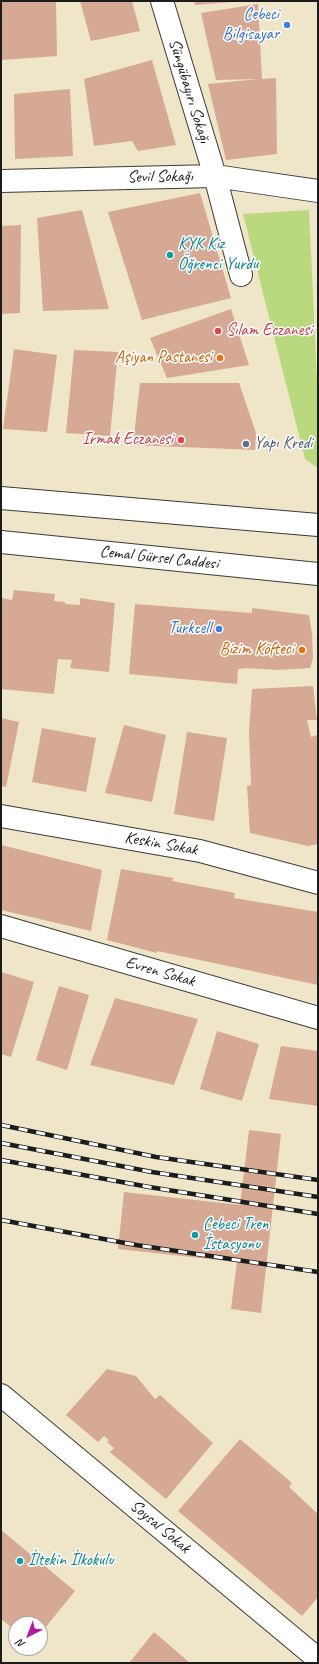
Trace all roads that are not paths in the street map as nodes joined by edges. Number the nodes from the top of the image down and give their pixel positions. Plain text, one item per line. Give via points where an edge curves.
1 (162, 1) edge
2 (215, 176) junction
3 (1, 181) edge
4 (318, 190) edge
5 (241, 275) dead end
6 (1, 498) edge
7 (318, 525) edge
8 (1, 542) edge
9 (318, 574) edge
10 (1, 816) edge
11 (318, 884) edge
12 (1, 926) edge
13 (318, 1018) edge
14 (1, 1395) edge
15 (318, 1659) edge

1 - 2 street, Süngübayırı Sokağı
2 - 3 street, Sevil Sokağı
2 - 4 street, Sevil Sokağı
2 - 5 street, Süngübayırı Sokağı
6 - 7 street
8 - 9 street, Cemal Gürsel Caddesi
10 - 11 street, Keskin Sokak via 200,851
12 - 13 street, Evren Sokak
14 - 15 street, Soysal Sokak

